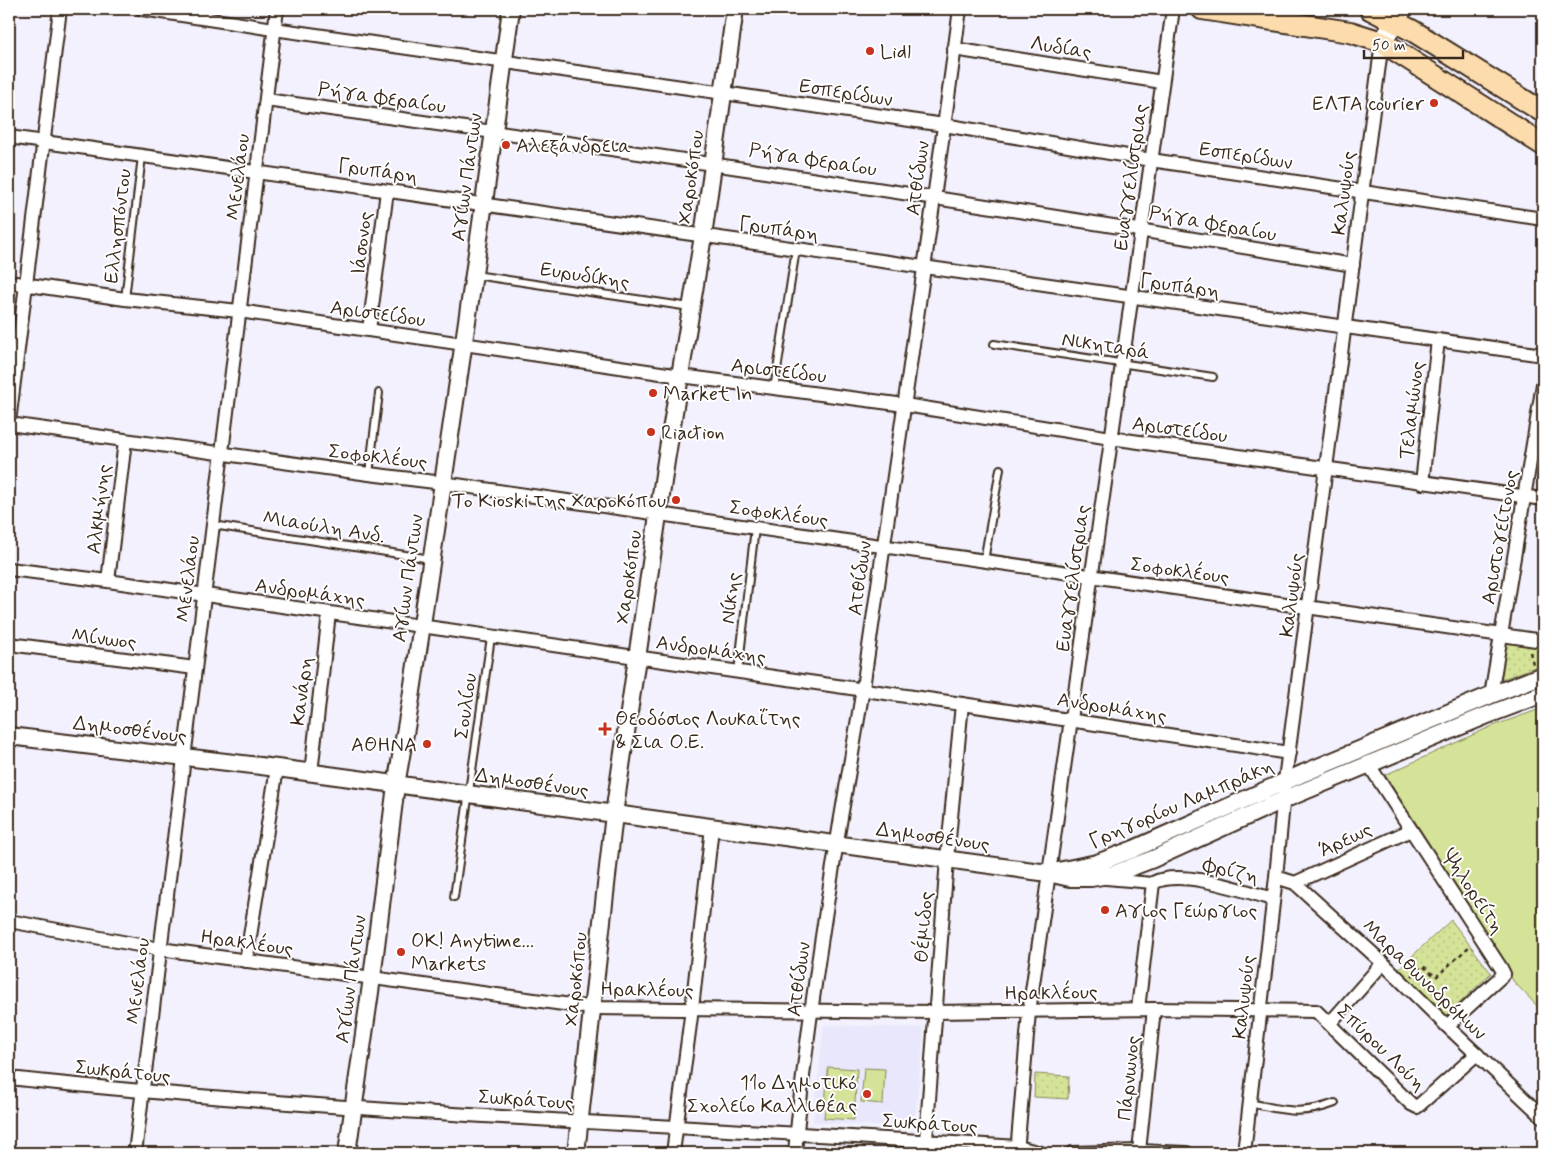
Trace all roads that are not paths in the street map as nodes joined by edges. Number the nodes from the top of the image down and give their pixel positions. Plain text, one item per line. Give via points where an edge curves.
1 (60, 9) edge
2 (142, 9) edge
3 (277, 9) edge
4 (511, 9) edge
5 (735, 9) edge
6 (960, 9) edge
7 (1173, 9) edge
8 (1202, 9) edge
9 (1387, 12) edge
10 (207, 14) edge
11 (274, 29) junction
12 (1382, 42) junction
13 (954, 49) junction
14 (503, 62) junction
15 (1162, 82) junction
16 (724, 92) junction
17 (266, 100) junction
18 (1543, 112) edge
19 (944, 125) junction
20 (494, 131) junction
21 (9, 137) edge
22 (44, 142) junction
23 (1543, 145) edge
24 (142, 156) junction
25 (1151, 160) junction
26 (714, 163) junction
27 (257, 172) junction
28 (387, 191) junction
29 (1362, 192) junction
30 (934, 197) junction
31 (484, 204) junction
32 (1543, 219) edge
33 (1141, 230) junction
34 (703, 236) junction
35 (796, 249) junction
36 (1353, 265) junction
37 (923, 267) junction
38 (474, 274) junction
39 (9, 282) edge
40 (26, 285) junction
41 (1131, 297) junction
42 (125, 299) junction
43 (692, 307) junction
44 (240, 311) junction
45 (1345, 327) junction
46 (369, 330) junction
47 (1438, 340) junction
48 (994, 344) dead end
49 (463, 345) junction
50 (1543, 355) edge
51 (1122, 365) junction
52 (681, 376) junction
53 (1214, 377) dead end
54 (1543, 384) edge
55 (774, 389) junction
56 (379, 392) dead end
57 (905, 405) junction
58 (9, 423) edge
59 (1111, 438) junction
60 (124, 441) junction
61 (222, 454) junction
62 (1000, 469) dead end
63 (1326, 470) junction
64 (369, 474) junction
65 (443, 483) junction
66 (1422, 483) junction
67 (1524, 496) junction
68 (1543, 499) edge
69 (658, 514) junction
70 (213, 525) junction
71 (755, 528) junction
72 (882, 546) junction
73 (431, 559) junction
74 (984, 561) junction
75 (9, 569) edge
76 (1091, 577) junction
77 (108, 581) junction
78 (204, 595) junction
79 (1308, 608) junction
80 (329, 613) junction
81 (422, 627) junction
82 (1501, 635) junction
83 (491, 637) junction
84 (1543, 640) edge
85 (9, 644) edge
86 (638, 658) junction
87 (195, 668) junction
88 (738, 672) junction
89 (1538, 678) edge
90 (862, 690) junction
91 (1543, 694) edge
92 (1491, 695) junction
93 (962, 704) junction
94 (1070, 720) junction
95 (9, 736) edge
96 (1289, 753) junction
97 (184, 757) junction
98 (1369, 765) junction
99 (277, 768) junction
100 (311, 773) junction
101 (1285, 782) junction
102 (396, 785) junction
103 (468, 795) junction
104 (1283, 800) junction
105 (614, 814) junction
106 (712, 828) junction
107 (1411, 830) junction
108 (836, 844) junction
109 (947, 860) junction
110 (1048, 873) junction
111 (1276, 877) junction
112 (1091, 878) junction
113 (1152, 883) junction
114 (1296, 883) junction
115 (454, 898) dead end
116 (1273, 899) junction
117 (9, 922) edge
118 (160, 949) junction
119 (246, 961) junction
120 (1383, 963) junction
121 (372, 978) junction
122 (593, 1008) junction
123 (692, 1009) junction
124 (1138, 1009) junction
125 (1154, 1009) junction
126 (1261, 1009) junction
127 (812, 1011) junction
128 (935, 1012) junction
129 (1029, 1012) junction
130 (1330, 1023) junction
131 (1447, 1026) junction
132 (1477, 1054) junction
133 (9, 1078) edge
134 (142, 1092) junction
135 (1250, 1103) junction
136 (1335, 1103) dead end
137 (353, 1107) junction
138 (1542, 1114) edge
139 (580, 1122) junction
140 (676, 1128) junction
141 (797, 1134) junction
142 (925, 1147) edge
143 (1017, 1150) edge
144 (1139, 1151) junction
145 (135, 1153) edge
146 (347, 1153) edge
147 (576, 1153) edge
148 (673, 1153) edge
149 (795, 1153) edge
150 (1041, 1153) edge
151 (1072, 1153) edge
152 (1187, 1153) edge
153 (1244, 1153) edge

1 - 22 street
2 - 10 street, Εσπερίδων
3 - 11 street, Μενελάου
4 - 14 street, Αγίων Πάντων
5 - 16 street, Χαροκόπου
6 - 13 street, Ατθίδων
7 - 15 street, Ευαγγελίστριας
8 - 12 main road via 1350,32
9 - 12 main road
9 - 18 main road
10 - 11 street, Εσπερίδων
11 - 14 street, Εσπερίδων
11 - 17 street, Μενελάου
12 - 23 main road
12 - 29 street, Καλυψούς
13 - 15 street, Λυδίας
13 - 19 street, Ατθίδων
14 - 16 street, Εσπερίδων
14 - 20 street, Αγίων Πάντων
15 - 25 street, Ευαγγελίστριας
16 - 19 street, Εσπερίδων
16 - 26 street, Χαροκόπου
17 - 20 street, Ρήγα Φεραίου
17 - 27 street, Μενελάου
19 - 25 street, Εσπερίδων
19 - 30 street, Ατθίδων
20 - 26 street, Ρήγα Φεραίου
20 - 31 street, Αγίων Πάντων
21 - 22 street, Γρυπάρη
22 - 24 street, Γρυπάρη
22 - 40 street
24 - 27 street, Γρυπάρη
24 - 42 lane, Ελλησπόντου
25 - 29 street, Εσπερίδων
25 - 33 street, Ευαγγελίστριας
26 - 30 street, Ρήγα Φεραίου
26 - 34 street, Χαροκόπου
27 - 28 street, Γρυπάρη
27 - 44 street, Μενελάου
28 - 31 street, Γρυπάρη
28 - 46 street, Ιάσονος
29 - 32 street, Εσπερίδων via 1496,216
29 - 36 street, Καλυψούς
30 - 33 street, Ρήγα Φεραίου
30 - 37 street, Ατθίδων
31 - 34 street, Γρυπάρη
31 - 38 street, Αγίων Πάντων
33 - 36 street, Ρήγα Φεραίου
33 - 41 street, Ευαγγελίστριας
34 - 35 street, Γρυπάρη
34 - 43 street, Χαροκόπου
35 - 37 street, Γρυπάρη
35 - 55 lane
36 - 45 street, Καλυψούς
37 - 41 street, Γρυπάρη
37 - 57 street, Ατθίδων
38 - 43 lane, Ευρυδίκης
38 - 49 street, Αγίων Πάντων
39 - 40 street, Αριστείδου
40 - 42 street, Αριστείδου
40 - 58 street
41 - 45 street, Γρυπάρη
41 - 51 street, Ευαγγελίστριας
42 - 44 street, Αριστείδου
43 - 52 street, Χαροκόπου
44 - 46 street, Αριστείδου
44 - 61 street, Μενελάου
45 - 47 street, Γρυπάρη
45 - 63 street, Καλυψούς
46 - 49 street, Αριστείδου
47 - 50 street, Γρυπάρη
47 - 66 street, Τελαμώνος
48 - 51 lane, Νικηταρά
49 - 52 street, Αριστείδου
49 - 65 street, Αγίων Πάντων
51 - 53 lane, Νικηταρά
51 - 59 street, Ευαγγελίστριας
52 - 55 street, Αριστείδου
52 - 69 street, Χαροκόπου
54 - 67 street, Αριστογείτονος
55 - 57 street, Αριστείδου
56 - 64 lane
57 - 59 street, Αριστείδου
57 - 72 street, Ατθίδων
58 - 60 street, Σοφοκλέους
59 - 63 street, Αριστείδου
59 - 76 street, Ευαγγελίστριας
60 - 61 street, Σοφοκλέους
60 - 77 street, Αλκμήνης
61 - 64 street, Σοφοκλέους
61 - 70 street, Μενελάου
62 - 74 lane
63 - 66 street, Αριστείδου
63 - 79 street, Καλυψούς
64 - 65 street, Σοφοκλέους
65 - 69 street, Σοφοκλέους
65 - 73 street, Αγίων Πάντων
66 - 67 street, Αριστείδου
67 - 68 street, Αριστείδου
67 - 82 street, Αριστογείτονος
69 - 71 street, Σοφοκλέους
69 - 86 street, Χαροκόπου
70 - 73 lane, Μιαούλη Ανδ.
70 - 78 street, Μενελάου
71 - 72 street, Σοφοκλέους
71 - 88 lane, Νίκης
72 - 74 street, Σοφοκλέους
72 - 90 street, Ατθίδων
73 - 81 street, Αγίων Πάντων
74 - 76 street, Σοφοκλέους
75 - 77 street, Ανδρομάχης
76 - 79 street, Σοφοκλέους
76 - 94 street, Ευαγγελίστριας
77 - 78 street, Ανδρομάχης
78 - 80 street, Ανδρομάχης
78 - 87 street, Μενελάου
79 - 82 street, Σοφοκλέους
79 - 96 street, Καλυψούς
80 - 81 street, Ανδρομάχης
80 - 100 street, Κανάρη
81 - 83 street, Ανδρομάχης
81 - 102 street, Αγίων Πάντων
82 - 84 street, Σοφοκλέους
82 - 92 street, Αριστογείτονος
83 - 86 street, Ανδρομάχης
83 - 103 lane, Σουλίου
85 - 87 street, Μίνωος
86 - 88 street, Ανδρομάχης
86 - 105 street, Χαροκόπου
87 - 97 street, Μενελάου
88 - 90 street, Ανδρομάχης
89 - 92 street, Γρηγορίου Λαμπράκη
90 - 93 street, Ανδρομάχης
90 - 108 street, Ατθίδων
91 - 98 street, Γρηγορίου Λαμπράκη
92 - 101 street, Γρηγορίου Λαμπράκη
93 - 94 street, Ανδρομάχης
93 - 109 street, Θέμιδος
94 - 96 street, Ανδρομάχης
94 - 110 street, Ευαγγελίστριας
95 - 97 street, Δημοσθένους
96 - 101 street, Καλυψούς
97 - 99 street, Δημοσθένους
97 - 118 street, Μενελάου
98 - 104 street, Γρηγορίου Λαμπράκη
98 - 107 street, Ψηλορείτη
99 - 100 street, Δημοσθένους
99 - 119 street
100 - 102 street, Δημοσθένους
101 - 104 street, Καλυψούς
101 - 110 street, Γρηγορίου Λαμπράκη via 1134,849 1097,863
102 - 103 street, Δημοσθένους
102 - 121 street, Αγίων Πάντων
103 - 105 street, Δημοσθένους
103 - 115 lane, Σουλίου
104 - 111 street, Καλυψούς
104 - 112 street, Γρηγορίου Λαμπράκη via 1145,862 1114,874
105 - 106 street, Δημοσθένους
105 - 122 street, Χαροκόπου
106 - 108 street, Δημοσθένους
106 - 123 street
107 - 114 street, Άρεως
107 - 131 street, Ψηλορείτη via 1504,974
108 - 109 street, Δημοσθένους
108 - 127 street, Ατθίδων
109 - 110 street, Δημοσθένους
109 - 128 street, Θέμιδος
110 - 112 street, Γρηγορίου Λαμπράκη
110 - 129 street, Ευαγγελίστριας
111 - 114 street, Μαραθωνοδρόμων
111 - 116 street, Καλυψούς
112 - 113 street
113 - 116 street, Φρίζη via 1161,879 1208,881
113 - 124 street, Πάρνωνος
114 - 120 street, Μαραθωνοδρόμων
116 - 126 street, Καλυψούς
117 - 118 street, Ηρακλέους
118 - 119 street, Ηρακλέους
118 - 134 street, Μενελάου
119 - 121 street, Ηρακλέους
120 - 130 street
120 - 131 street, Μαραθωνοδρόμων
121 - 122 street, Ηρακλέους
121 - 137 street, Αγίων Πάντων
122 - 123 street, Ηρακλέους
122 - 139 street, Χαροκόπου
123 - 127 street, Ηρακλέους
123 - 140 street
124 - 125 street, Ηρακλέους
124 - 129 street, Ηρακλέους
125 - 126 street, Ηρακλέους
125 - 144 street, Πάρνωνος
126 - 130 street, Σπύρου Λούη via 1316,1011
126 - 135 street, Καλυψούς
127 - 128 street, Ηρακλέους
127 - 141 street, Ατθίδων
128 - 129 street, Ηρακλέους
128 - 142 street, Θέμιδος
129 - 143 street, Ευαγγελίστριας
130 - 132 street, Σπύρου Λούη via 1417,1107
131 - 132 street, Μαραθωνοδρόμων
132 - 138 street, Μαραθωνοδρόμων
133 - 134 street, Σωκράτους
134 - 137 street, Σωκράτους
134 - 145 street, Μενελάου
135 - 136 lane via 1294,1112
135 - 153 street, Καλυψούς
137 - 139 street, Σωκράτους
137 - 146 street, Αγίων Πάντων
139 - 140 street, Σωκράτους
139 - 147 street, Χαροκόπου
140 - 141 street, Σωκράτους
140 - 148 street
141 - 142 street, Σωκράτους
141 - 149 street, Ατθίδων
142 - 143 street, Σωκράτους
143 - 150 street, Σωκράτους
144 - 151 street
144 - 152 street

